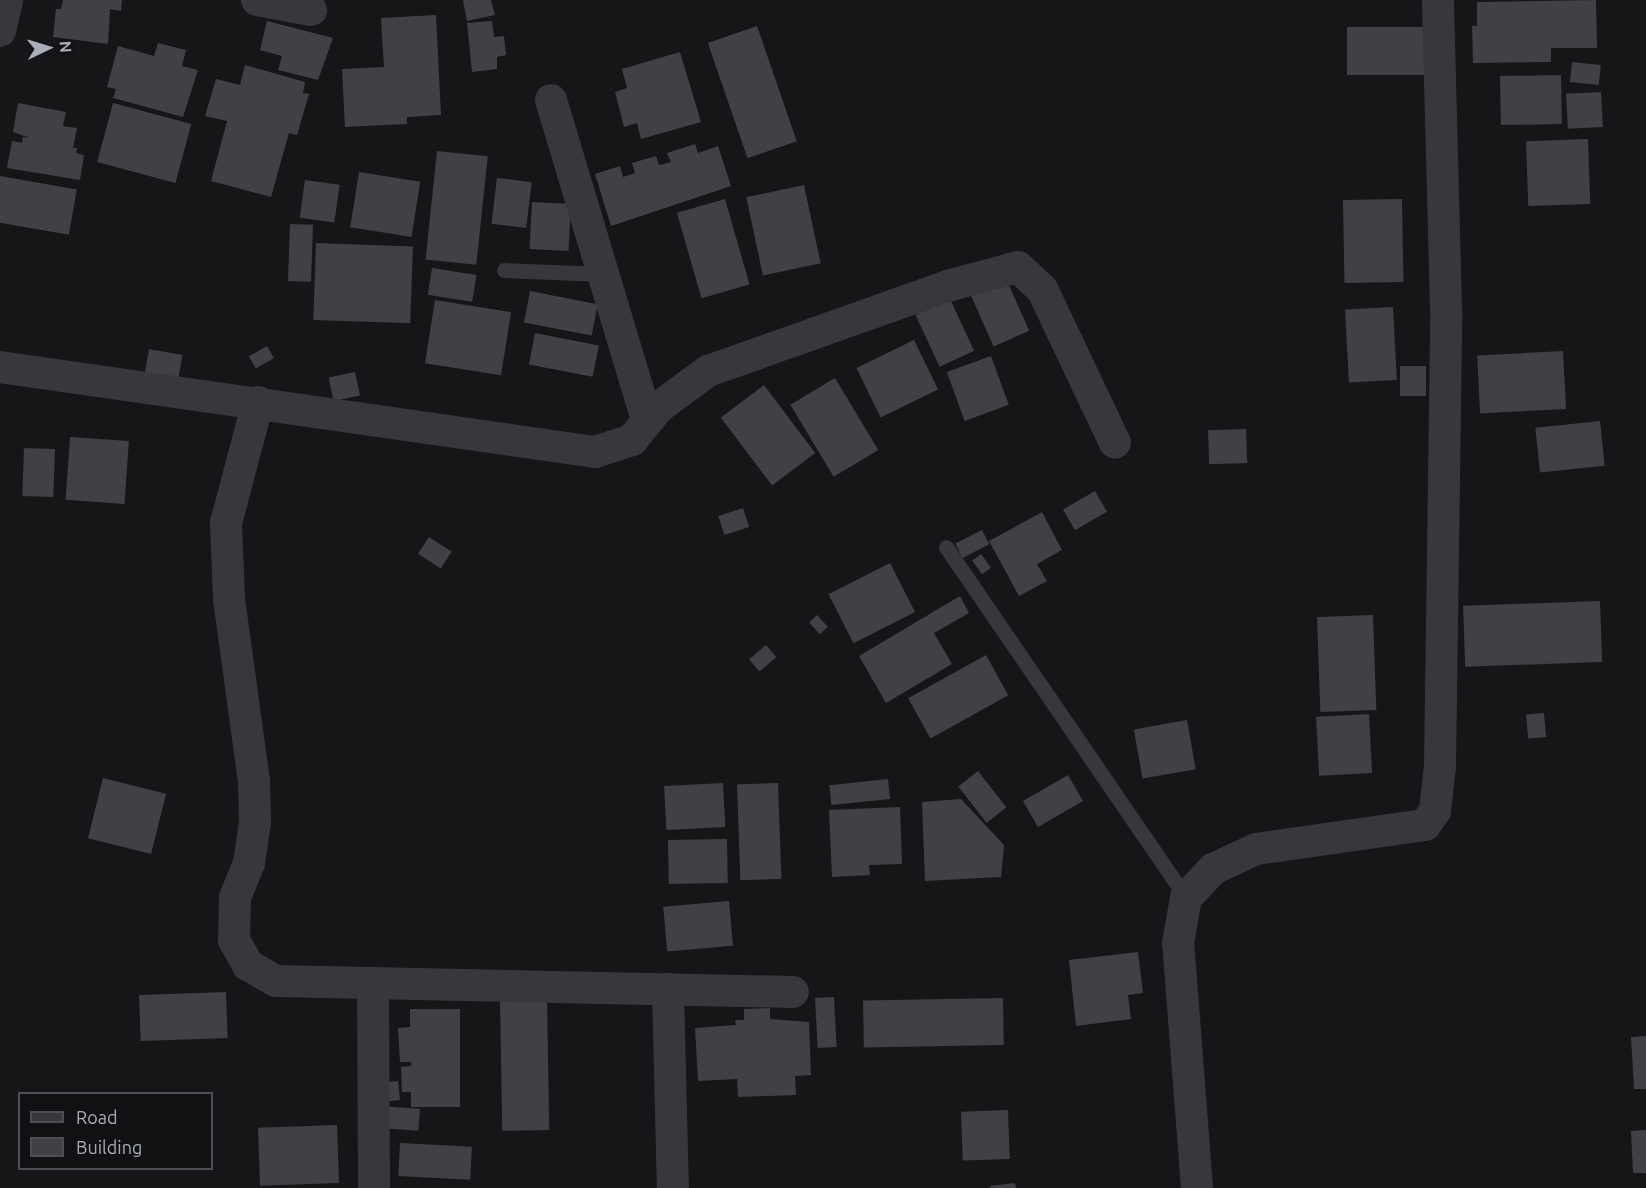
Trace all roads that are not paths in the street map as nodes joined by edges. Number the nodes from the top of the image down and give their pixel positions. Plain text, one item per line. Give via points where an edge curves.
1 (7, 0) edge
2 (257, 0) edge
3 (1438, 0) edge
4 (311, 10) dead end
5 (0, 31) edge
6 (551, 100) dead end
7 (504, 270) dead end
8 (603, 274) junction
9 (0, 367) edge
10 (258, 402) junction
11 (647, 421) junction
12 (1115, 443) dead end
13 (946, 547) dead end
14 (1186, 898) junction
15 (373, 983) junction
16 (668, 989) junction
17 (793, 992) dead end
18 (374, 1188) edge
19 (673, 1188) edge
20 (1197, 1188) edge

1 - 5 street
2 - 4 street
3 - 14 street via 1446,309 1440,766 1435,811 1425,825 1416,827 1256,849 1213,868
6 - 8 street
7 - 8 lane
8 - 11 street
9 - 10 street
10 - 11 street via 595,452 632,440
10 - 15 street via 226,523 229,599 254,781 255,822 249,863 235,897 234,939 248,965 276,981
11 - 12 street via 659,407 708,371 951,285 1018,267 1042,289
13 - 14 lane
14 - 20 street via 1178,942
15 - 16 street
15 - 18 street
16 - 17 street
16 - 19 street

